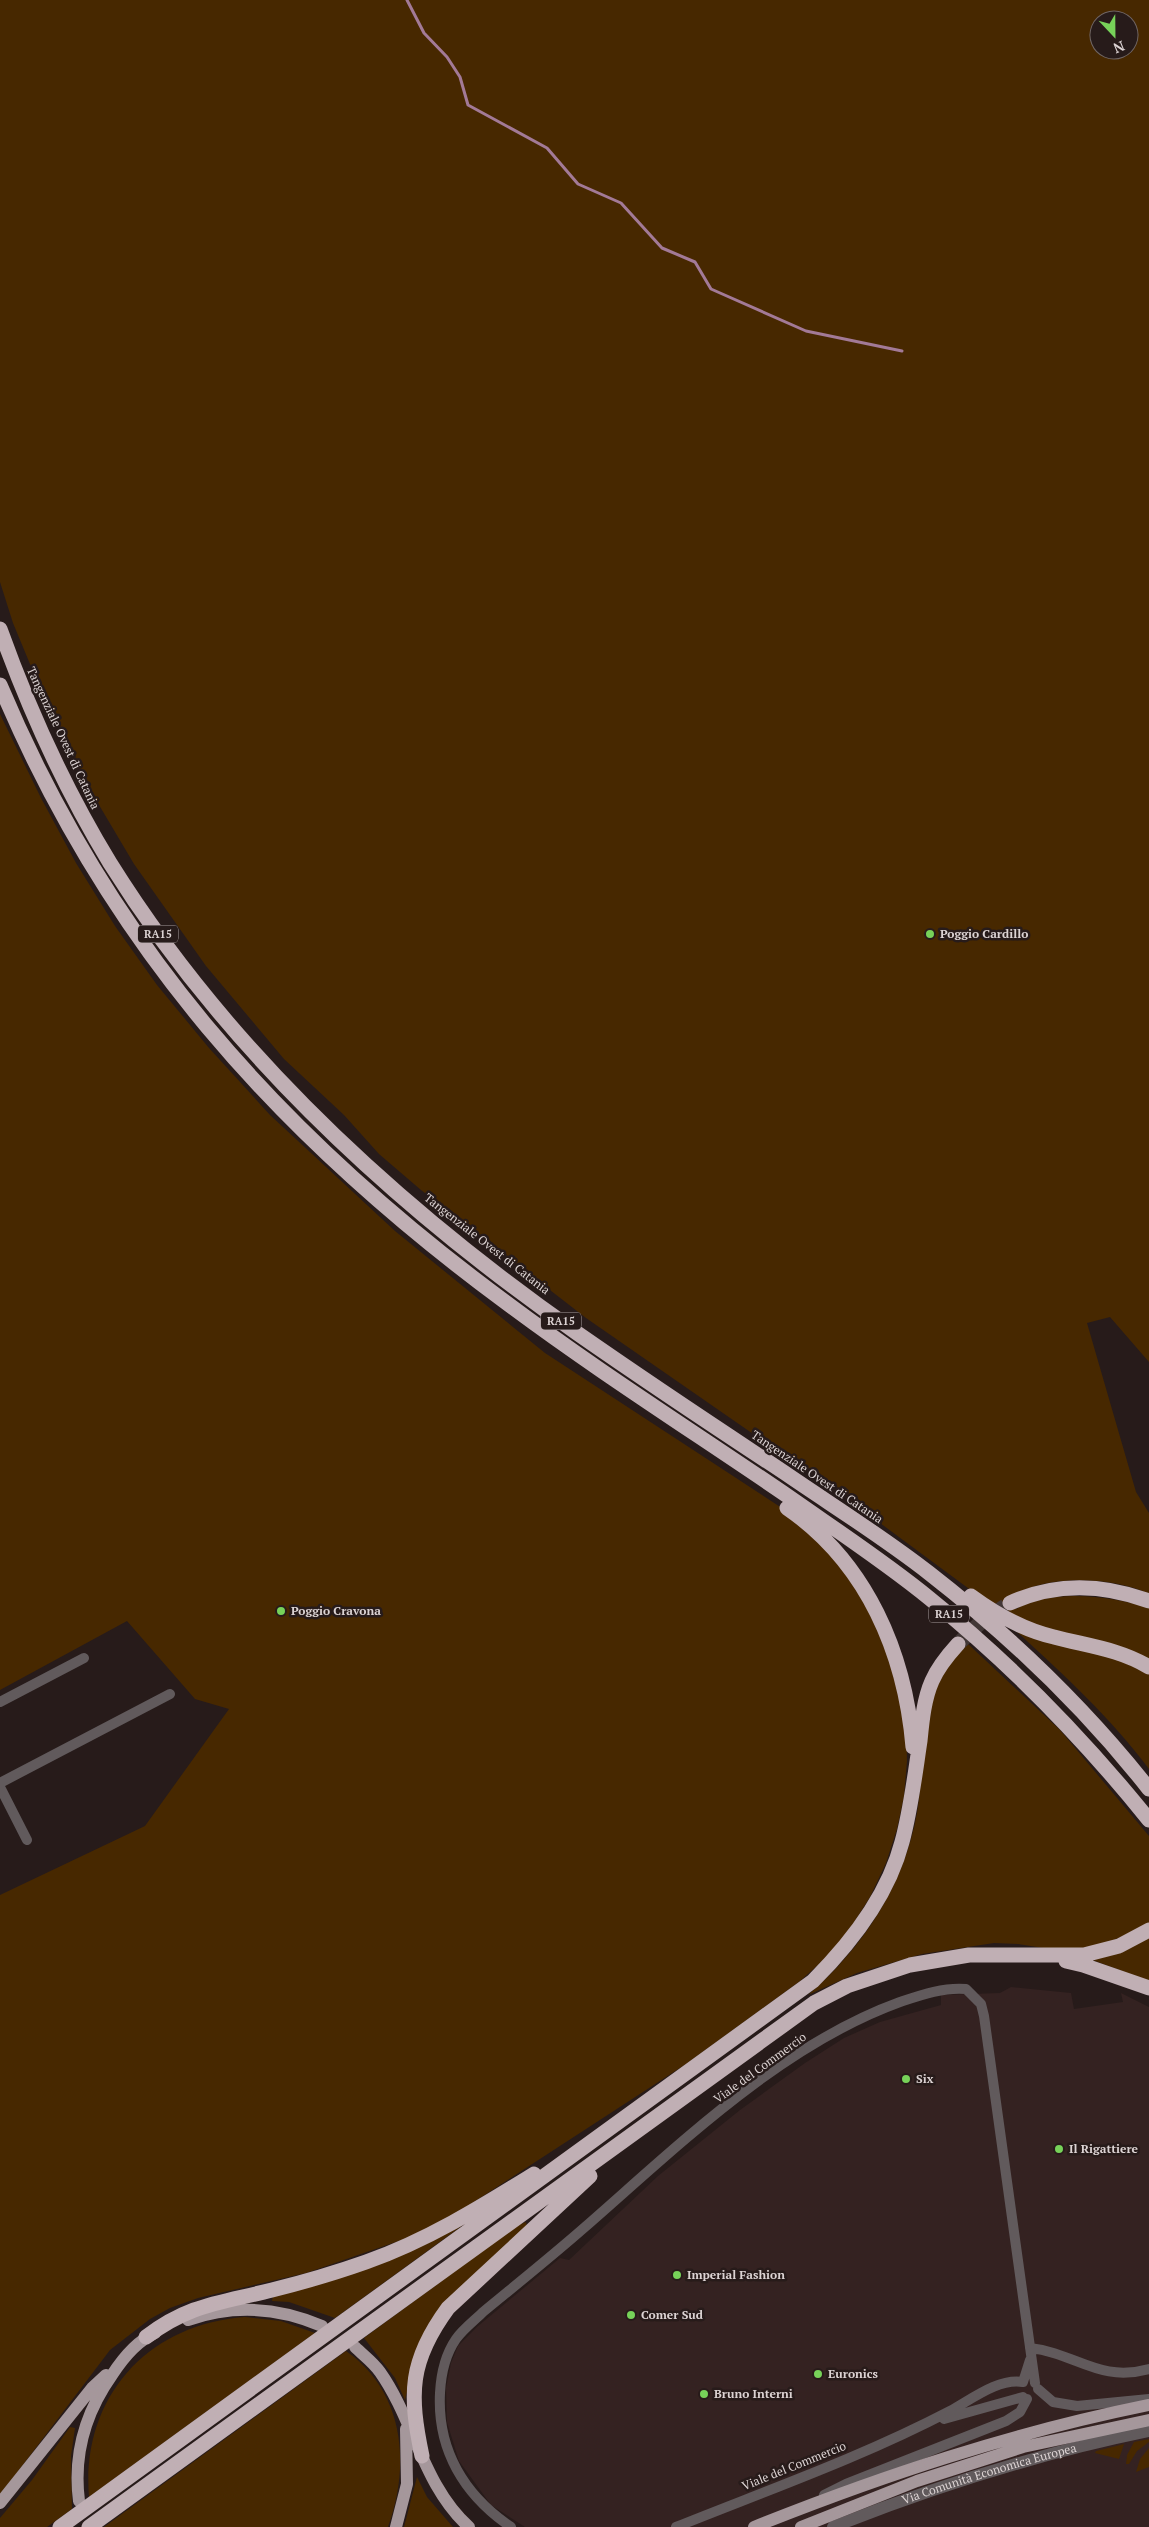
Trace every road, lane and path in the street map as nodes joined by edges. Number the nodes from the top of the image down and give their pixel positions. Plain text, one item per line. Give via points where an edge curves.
1 (0, 629) edge
2 (0, 685) edge
3 (739, 1443) junction
4 (716, 1447) junction
5 (1149, 1601) edge
6 (1010, 1604) tunnel mouth
7 (958, 1644) tunnel mouth
8 (84, 1658) dead end
9 (1149, 1668) edge
10 (170, 1694) dead end
11 (0, 1702) edge
12 (915, 1776) junction
13 (0, 1783) edge
14 (0, 1787) edge
15 (1149, 1788) edge
16 (1149, 1820) edge
17 (26, 1840) dead end
18 (1149, 1930) edge
19 (1028, 1954) junction
20 (1149, 1988) edge
21 (716, 2073) junction
22 (684, 2077) junction
23 (322, 2326) dead end
24 (146, 2337) junction
25 (355, 2347) dead end
26 (1031, 2350) junction
27 (124, 2358) junction
28 (1149, 2369) edge
29 (1024, 2382) junction
30 (1036, 2386) junction
31 (1025, 2398) junction
32 (1149, 2400) edge
33 (1149, 2405) edge
34 (405, 2419) junction
35 (1149, 2420) edge
36 (922, 2426) junction
37 (1149, 2431) edge
38 (422, 2456) junction
39 (79, 2501) dead end
40 (0, 2504) edge
41 (797, 2510) junction
42 (60, 2527) edge
43 (89, 2527) edge
44 (396, 2527) edge
45 (469, 2527) edge
46 (511, 2527) edge
47 (676, 2527) edge
48 (754, 2527) edge
49 (801, 2527) edge
50 (833, 2527) edge

1 - 3 highway, Tangenziale Ovest di Catania / RA15 via 47,744 106,856 162,941 248,1048 392,1188 442,1229 576,1332
2 - 4 highway, RA15 via 47,788 80,849 122,915 177,992 263,1091 380,1202 502,1300
3 - 9 highway via 829,1492 1006,1620 1053,1637 1108,1649
3 - 15 highway, Tangenziale Ovest di Catania / RA15 via 873,1532 976,1612 1074,1703
4 - 12 highway via 749,1482 813,1528 836,1550 862,1584 885,1628 903,1683 909,1709
4 - 16 highway, RA15 via 857,1544 974,1635 1059,1715
5 - 6 highway via 1115,1591 1072,1587 1040,1592
7 - 12 highway via 938,1670 928,1693
8 - 11 street
10 - 13 street
12 - 22 highway via 902,1843 892,1871 858,1931 839,1956 813,1981
14 - 17 street
18 - 19 highway via 1119,1946 1084,1955
19 - 20 highway via 1083,1965
19 - 21 highway via 936,1959 855,1983 814,2003
21 - 38 highway via 579,2184 448,2308 424,2346 414,2382 415,2422
21 - 43 highway
22 - 24 highway via 627,2108 506,2191 409,2245 313,2279 190,2310
22 - 42 highway
23 - 24 main road via 281,2312 242,2309 203,2315
24 - 27 main road
25 - 34 main road via 379,2370
26 - 28 street via 1051,2350 1084,2366 1113,2373
26 - 29 street
26 - 30 street
26 - 46 street, Viale del Commercio via 981,2004 966,1989 917,1996 823,2038 752,2086 456,2338 444,2360 441,2380 439,2414 447,2450 461,2476 488,2511
27 - 39 main road via 101,2391 85,2426 78,2463
27 - 40 main road via 92,2388
29 - 30 street
29 - 31 street via 1020,2387
29 - 36 street via 996,2386
30 - 31 street via 1035,2397
30 - 32 street via 1053,2402 1077,2406
31 - 36 street
31 - 41 street via 1020,2412 1006,2421 846,2484
33 - 41 main road via 1029,2431 978,2446
34 - 38 main road
34 - 44 main road via 407,2484
35 - 49 main road via 1014,2450 917,2481
36 - 47 street, Viale del Commercio
37 - 50 street, Via Comunità Economica Europea via 998,2468
38 - 45 main road via 452,2509
41 - 48 main road

